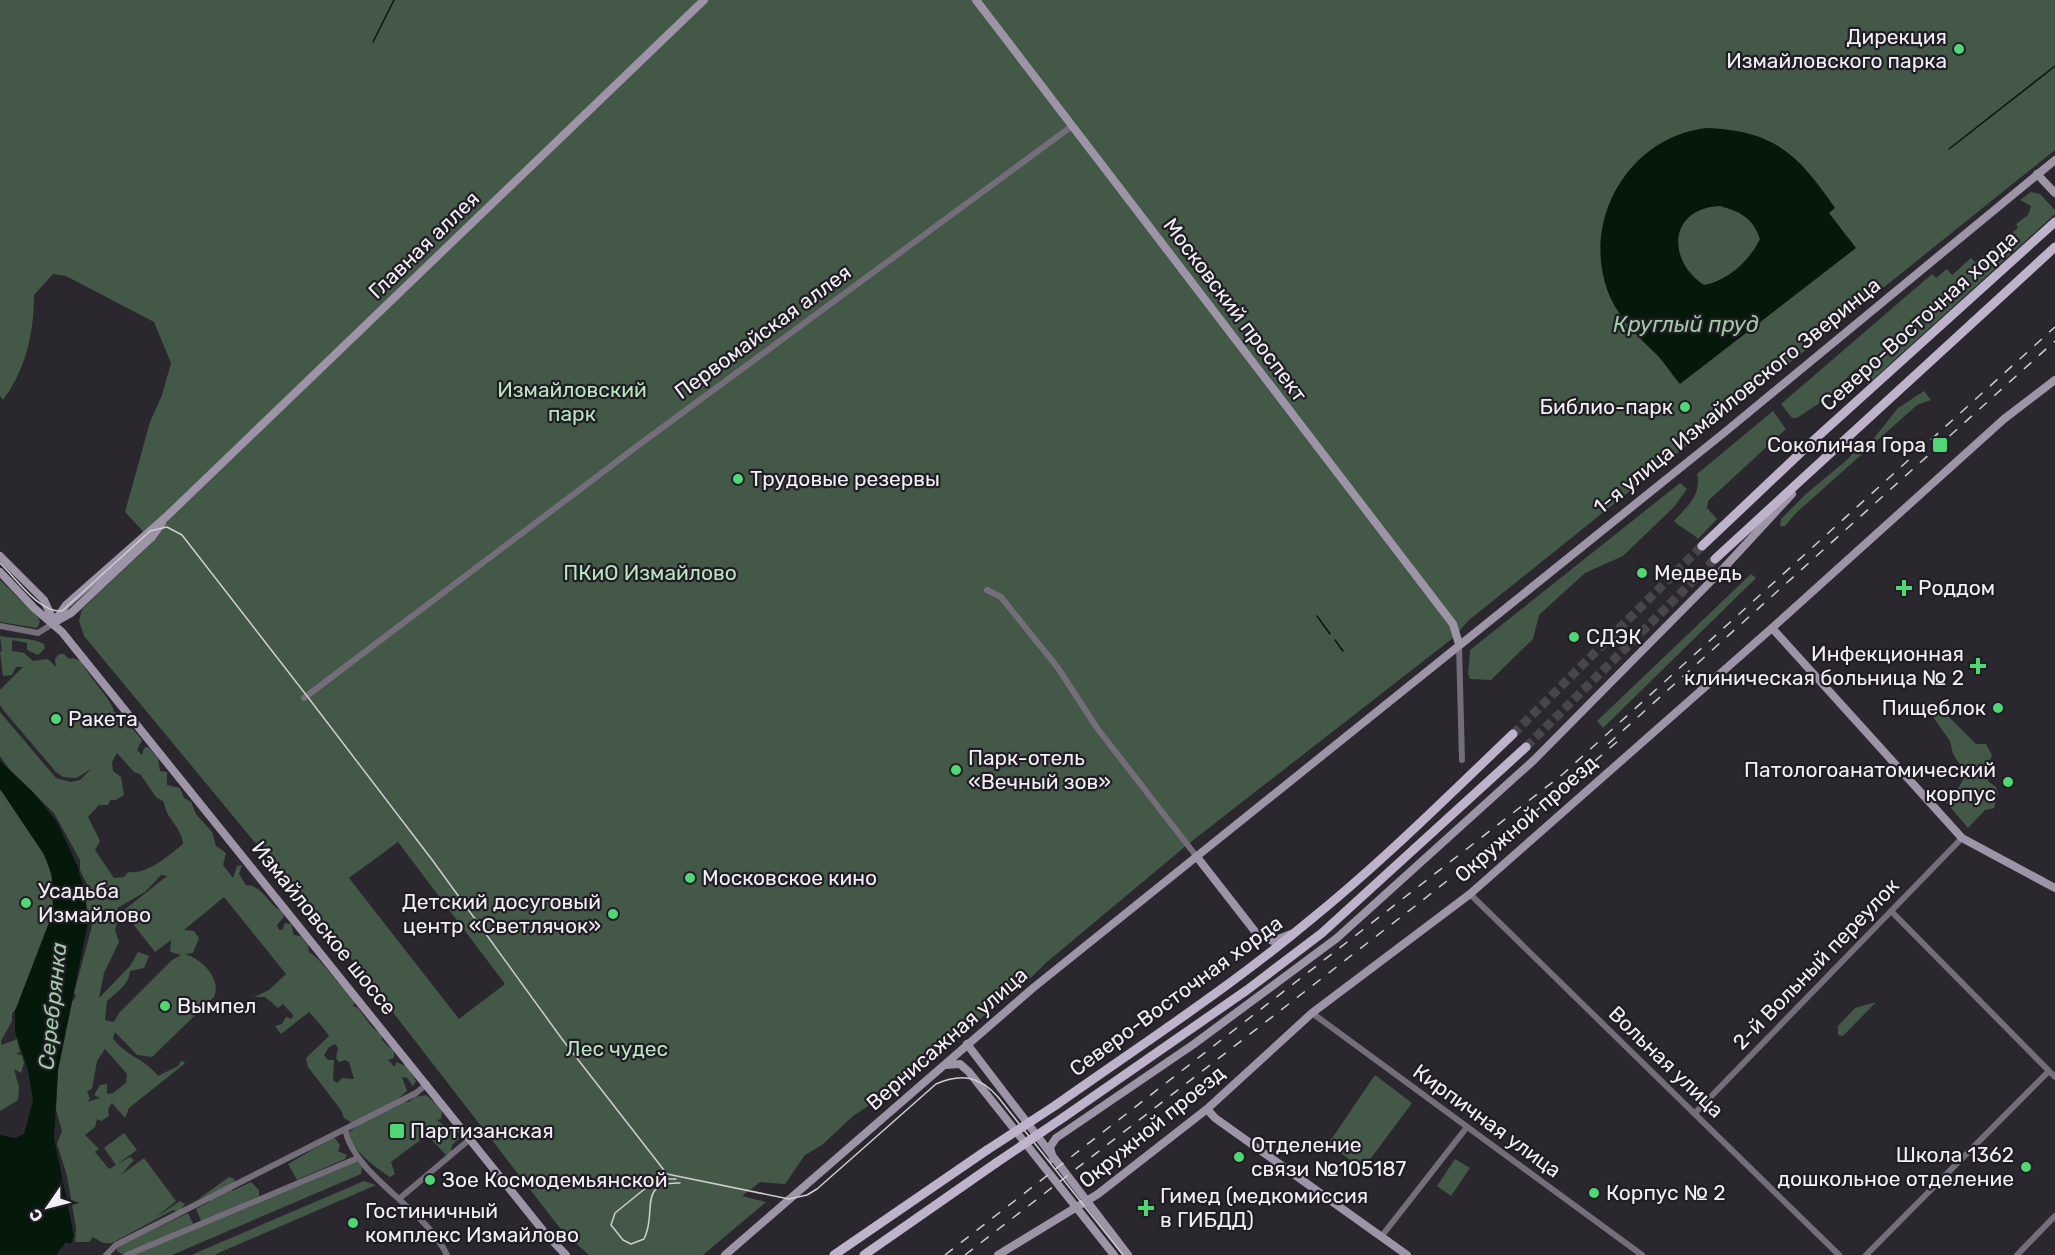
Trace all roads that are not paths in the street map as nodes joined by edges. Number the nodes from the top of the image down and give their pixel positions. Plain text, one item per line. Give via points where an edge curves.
1 (704, 0) edge
2 (976, 0) edge
3 (1072, 126) junction
4 (2055, 160) edge
5 (2037, 174) junction
6 (2055, 193) edge
7 (2055, 222) edge
8 (2055, 247) edge
9 (2053, 386) edge
10 (1846, 437) junction
11 (167, 516) junction
12 (1702, 546) tunnel mouth
13 (0, 556) edge
14 (1715, 559) tunnel mouth
15 (0, 572) edge
16 (987, 590) dead end
17 (44, 600) junction
18 (66, 605) junction
19 (54, 622) junction
20 (0, 626) edge
21 (1772, 628) junction
22 (1459, 644) junction
23 (304, 698) dead end
24 (1513, 734) tunnel mouth
25 (1526, 747) tunnel mouth
26 (1462, 760) dead end
27 (1962, 838) junction
28 (1197, 857) junction
29 (2055, 888) edge
30 (1470, 894) junction
31 (1891, 911) junction
32 (1296, 932) junction
33 (1312, 1013) junction
34 (967, 1044) junction
35 (942, 1066) junction
36 (2049, 1071) junction
37 (2055, 1077) edge
38 (427, 1084) junction
39 (1207, 1109) junction
40 (1695, 1113) junction
41 (1467, 1127) junction
42 (345, 1129) junction
43 (470, 1139) junction
44 (358, 1158) junction
45 (1053, 1159) junction
46 (400, 1198) junction
47 (1086, 1202) junction
48 (1076, 1209) junction
49 (2055, 1216) edge
50 (1381, 1237) junction
51 (113, 1252) edge
52 (106, 1255) edge
53 (127, 1255) edge
54 (447, 1255) edge
55 (566, 1255) edge
56 (725, 1255) edge
57 (834, 1255) edge
58 (864, 1255) edge
59 (998, 1255) edge
60 (1114, 1255) edge
61 (1128, 1255) edge
62 (1407, 1255) edge
63 (1642, 1255) edge
64 (1839, 1255) edge
65 (1866, 1255) edge
66 (2017, 1255) edge

1 - 11 main road, Главная аллея
2 - 3 main road, Московский проспект
3 - 22 main road, Московский проспект via 1453,624
3 - 23 street, Первомайская аллея via 640,444
4 - 5 main road, 1-я улица Измайловского Зверинца
5 - 6 main road
5 - 22 main road, 1-я улица Измайловского Зверинца via 1725,432
7 - 12 main road, Северо-Восточная хорда
8 - 10 main road, Северо-Восточная хорда
9 - 21 main road, Окружной проезд via 2004,419
10 - 14 main road, Северо-Восточная хорда
10 - 45 main road via 1721,571 1534,760 1417,868 1302,966 1056,1138 1050,1147
11 - 18 main road, Главная аллея
11 - 19 main road, Главная аллея via 152,537 93,593
13 - 17 main road
15 - 19 main road via 34,608
16 - 28 street via 1001,597 1058,668 1097,728
17 - 18 main road via 54,607
17 - 19 main road
18 - 19 main road, Главная аллея
19 - 20 street via 38,633
19 - 38 main road, Измайловское шоссе
21 - 27 main road
21 - 30 main road, Окружной проезд
22 - 26 street
22 - 28 main road, 1-я улица Измайловского Зверинца
24 - 32 main road, Северо-Восточная хорда via 1402,841
25 - 58 main road, Северо-Восточная хорда, bridge via 1322,933 1239,996
27 - 29 main road
27 - 31 street, 2-й Вольный переулок
28 - 32 main road via 1257,934 1273,940
28 - 34 main road, Вернисажная улица
30 - 33 main road, Окружной проезд
30 - 40 street, Вольная улица
31 - 36 street
31 - 40 street, 2-й Вольный переулок
32 - 57 main road, Северо-Восточная хорда, bridge via 1056,1105
33 - 39 main road, Окружной проезд
33 - 41 street, Кирпичная улица
34 - 35 main road, Вернисажная улица
34 - 45 main road
35 - 48 main road via 957,1063 964,1067
35 - 56 main road, Вернисажная улица
36 - 37 street
36 - 65 street
38 - 42 street
38 - 43 main road, Измайловское шоссе
39 - 47 main road, Окружной проезд
39 - 50 main road
40 - 64 street, Вольная улица
41 - 50 street
41 - 63 street, Кирпичная улица
42 - 44 street
42 - 51 street
43 - 46 street
43 - 55 main road, Измайловское шоссе
44 - 46 street
44 - 53 street
45 - 47 main road
46 - 54 street via 434,1233
47 - 48 main road, Окружной проезд
47 - 61 main road
48 - 59 main road, Окружной проезд
48 - 60 main road
49 - 66 street
50 - 62 main road
51 - 52 street

